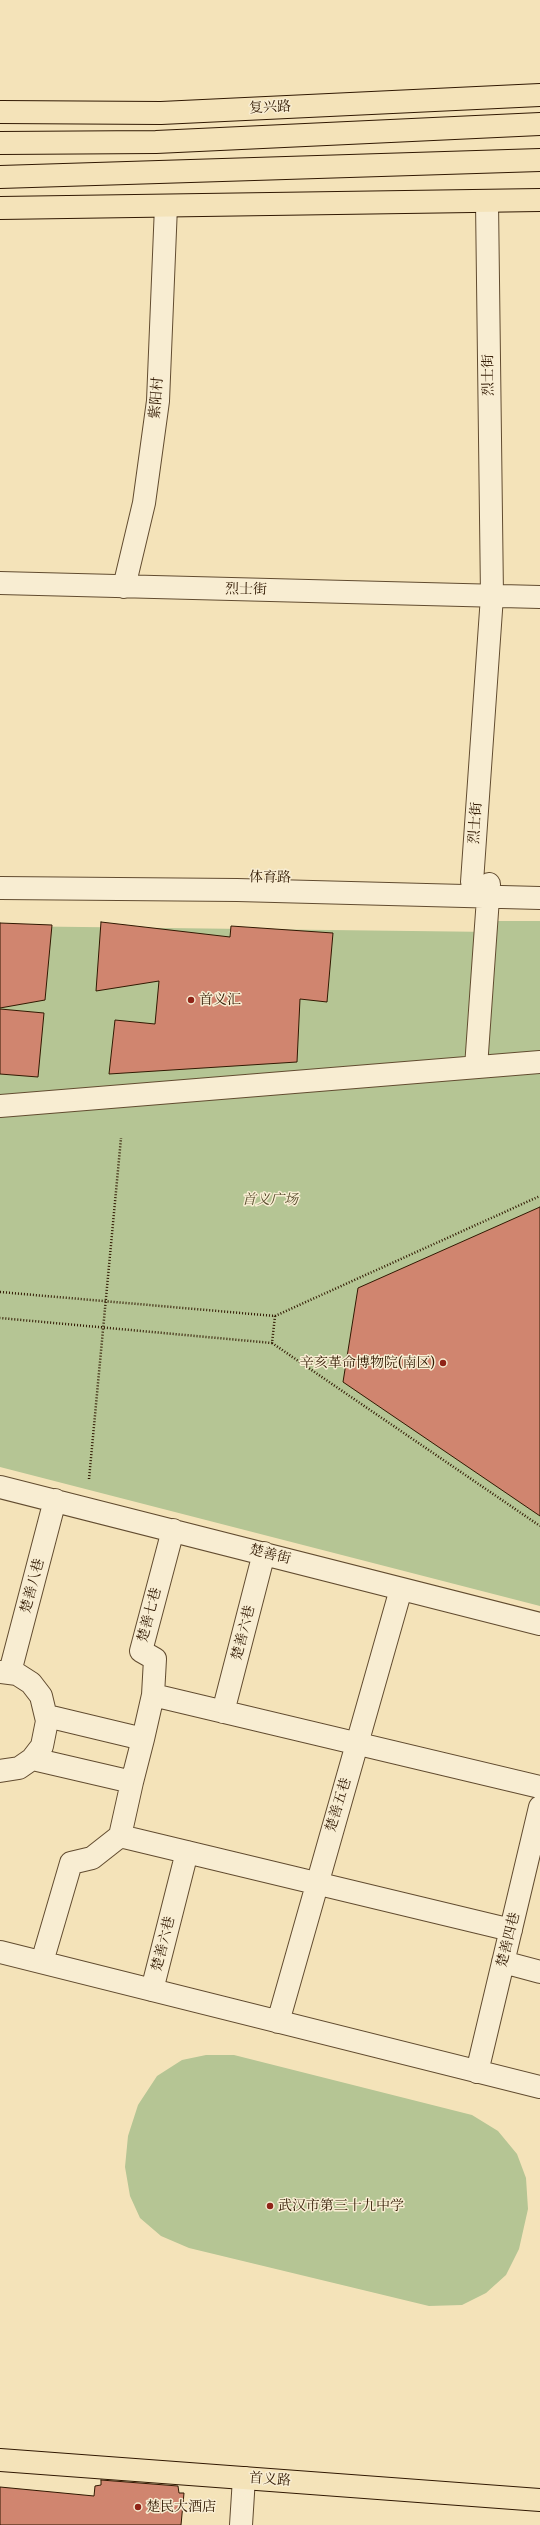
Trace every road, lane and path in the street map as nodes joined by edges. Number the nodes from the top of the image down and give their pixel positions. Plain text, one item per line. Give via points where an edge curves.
1 (540, 95) edge
2 (0, 112) edge
3 (540, 124) edge
4 (0, 143) edge
5 (540, 160) edge
6 (0, 177) edge
7 (540, 200) edge
8 (487, 202) junction
9 (166, 206) junction
10 (0, 208) edge
11 (0, 584) edge
12 (124, 587) junction
13 (492, 596) junction
14 (540, 597) edge
15 (0, 873) edge
16 (540, 883) edge
17 (483, 887) junction
18 (0, 888) edge
19 (540, 898) edge
20 (540, 1062) edge
21 (476, 1067) junction
22 (0, 1106) edge
23 (121, 1138) dead end
24 (540, 1196) edge
25 (0, 1292) edge
26 (106, 1301) junction
27 (275, 1316) junction
28 (0, 1318) edge
29 (104, 1328) junction
30 (272, 1343) junction
31 (89, 1479) dead end
32 (0, 1487) edge
33 (55, 1500) junction
34 (540, 1526) edge
35 (173, 1530) junction
36 (264, 1554) junction
37 (401, 1588) junction
38 (540, 1624) edge
39 (5, 1672) edge
40 (153, 1694) junction
41 (223, 1712) junction
42 (47, 1716) junction
43 (143, 1739) junction
44 (358, 1744) junction
45 (33, 1758) junction
46 (0, 1771) edge
47 (132, 1782) junction
48 (540, 1787) edge
49 (540, 1808) edge
50 (120, 1836) junction
51 (187, 1852) junction
52 (316, 1883) junction
53 (511, 1930) junction
54 (0, 1952) edge
55 (42, 1962) junction
56 (503, 1962) junction
57 (540, 1972) edge
58 (152, 1990) junction
59 (278, 2022) junction
60 (477, 2072) junction
61 (540, 2088) edge
62 (0, 2460) edge
63 (244, 2478) junction
64 (540, 2500) edge
65 (241, 2525) edge

1 - 2 main road, 复兴路 via 161,113
3 - 4 main road via 156,142
5 - 6 main road
7 - 8 main road
8 - 9 main road
8 - 13 street, 烈士街
9 - 10 main road
9 - 12 street, 紫阳村 via 158,401 144,503
11 - 12 street, 烈士街
12 - 13 street, 烈士街
13 - 14 street, 烈士街
13 - 17 street, 烈士街
15 - 17 street, 体育路
16 - 17 street, 体育路
17 - 18 street via 237,890
17 - 19 street
17 - 21 street, 烈士街
20 - 21 street
21 - 22 street
23 - 26 path
24 - 27 path
25 - 26 path
26 - 27 path
26 - 29 path
27 - 30 path
28 - 29 path
29 - 30 path
29 - 31 path
30 - 34 path
32 - 33 street, 楚善街
33 - 35 street, 楚善街
33 - 39 street, 楚善八巷
35 - 36 street, 楚善街
35 - 40 street, 楚善七巷 via 141,1651 155,1659
36 - 37 street, 楚善街
36 - 41 street, 楚善六巷
37 - 38 street, 楚善街
37 - 44 street, 楚善五巷
39 - 42 street via 24,1678 36,1689
40 - 41 street
40 - 43 street
41 - 44 street
42 - 43 street
42 - 45 street via 45,1738
43 - 47 street
44 - 48 street
44 - 52 street, 楚善五巷
45 - 46 street via 19,1768
45 - 47 street
47 - 50 street
49 - 53 street, 楚善四巷
50 - 51 street
50 - 55 street via 92,1858 71,1863
51 - 52 street
51 - 58 street, 楚善六巷
52 - 53 street
52 - 59 street, 楚善五巷
53 - 56 street, 楚善四巷
54 - 55 street
55 - 58 street
56 - 57 street
56 - 60 street, 楚善四巷
58 - 59 street
59 - 60 street
60 - 61 street
62 - 63 main road, 首义路
63 - 64 main road, 首义路
63 - 65 street

